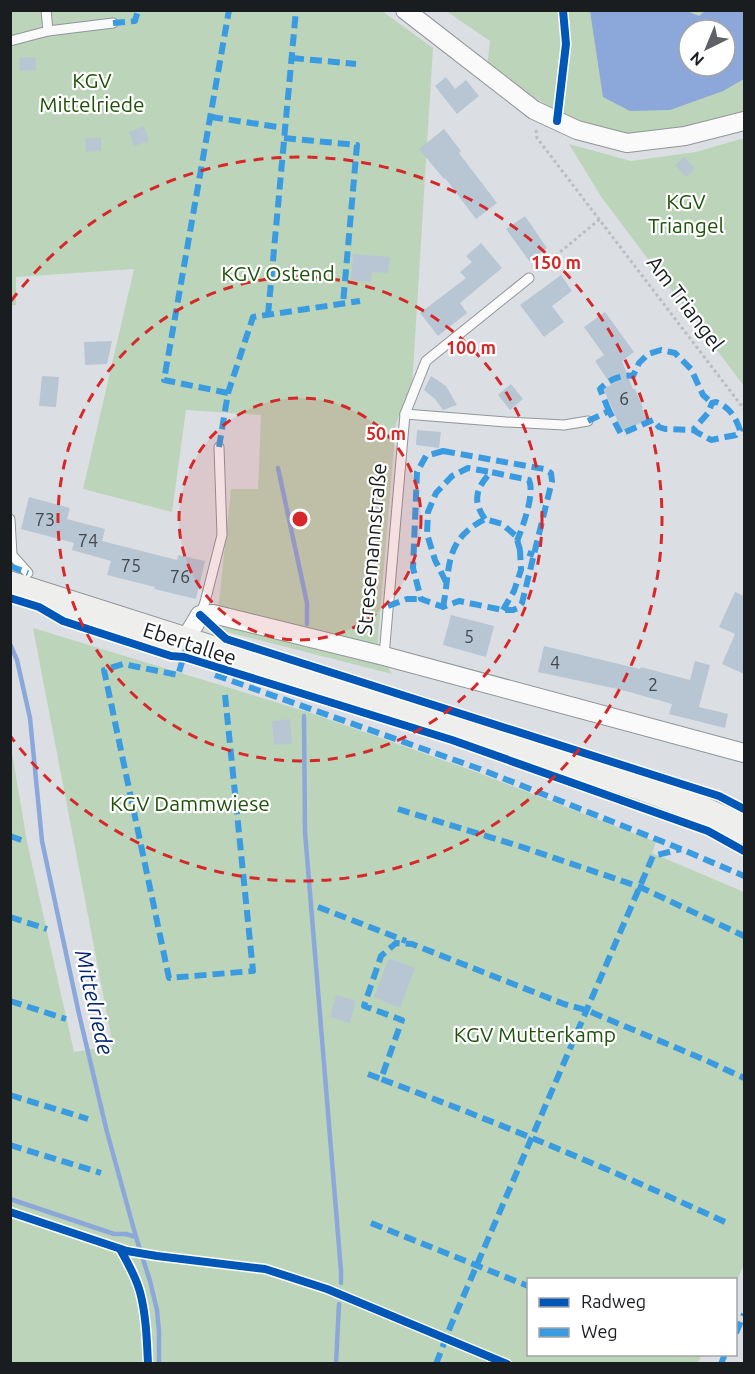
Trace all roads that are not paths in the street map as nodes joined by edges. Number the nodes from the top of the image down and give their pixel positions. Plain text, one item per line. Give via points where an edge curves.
1 (46, 10) edge
2 (405, 10) edge
3 (113, 23) dead end
4 (48, 31) junction
5 (10, 41) edge
6 (744, 121) edge
7 (529, 278) road end
8 (405, 414) junction
9 (588, 421) dead end
10 (219, 447) dead end
11 (10, 519) edge
12 (19, 579) edge
13 (200, 615) junction
14 (188, 643) junction
15 (384, 656) junction
16 (744, 753) edge
17 (744, 830) edge

1 - 4 lane
2 - 6 street via 534,110 577,130 627,143 685,136
3 - 4 lane
4 - 5 lane
7 - 8 lane via 426,361
8 - 9 lane via 564,425
8 - 15 lane, Stresemannstraße
10 - 13 lane via 222,535
11 - 12 lane via 12,555
12 - 14 main road, Ebertallee
13 - 14 street via 190,630
13 - 15 street, Stresemannstraße via 213,614
14 - 17 main road, Ebertallee via 621,780 700,808
15 - 16 street, Stresemannstraße

